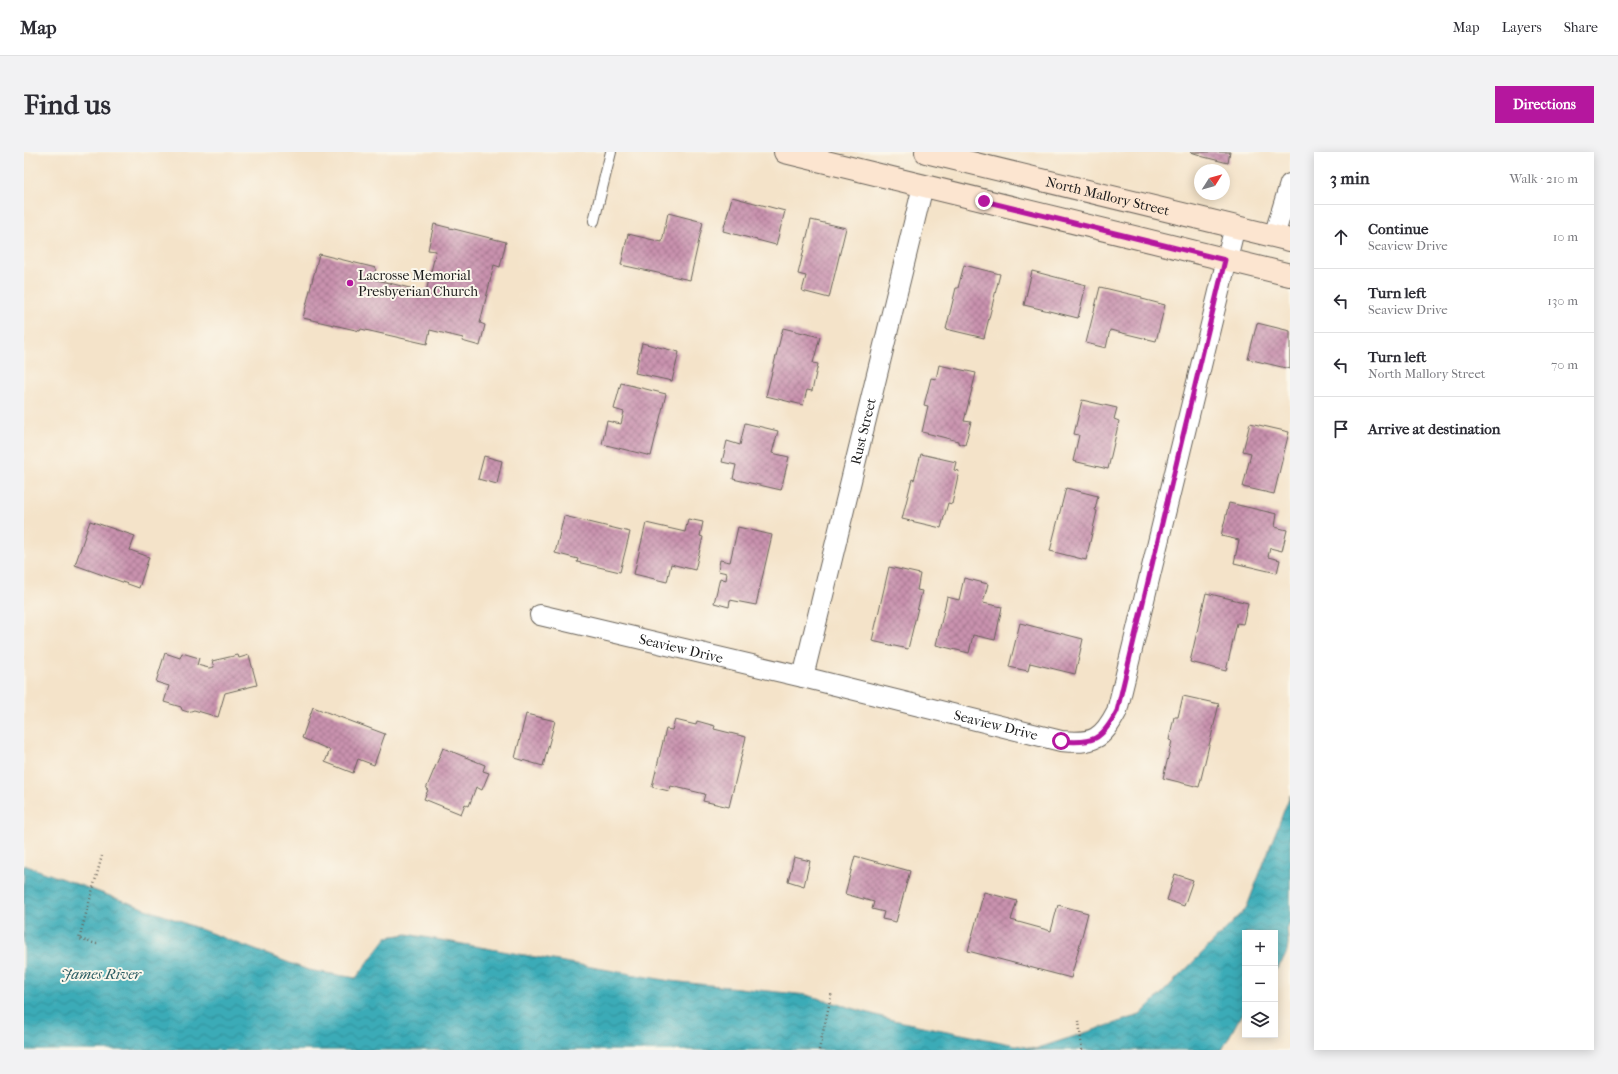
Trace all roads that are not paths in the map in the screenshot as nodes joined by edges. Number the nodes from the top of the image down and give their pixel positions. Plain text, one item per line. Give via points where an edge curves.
1 (612, 152) edge
2 (785, 152) edge
3 (926, 152) edge
4 (1290, 184) edge
5 (923, 186) junction
6 (594, 221) dead end
7 (1235, 226) junction
8 (1282, 238) edge
9 (1225, 260) junction
10 (1290, 275) edge
11 (540, 615) dead end
12 (803, 677) junction

1 - 6 lane
2 - 5 main road
3 - 7 main road, North Mallory Street
4 - 8 street
5 - 9 main road
5 - 12 street, Rust Street
7 - 8 main road, North Mallory Street
7 - 9 street, Seaview Drive
9 - 10 main road
9 - 12 street, Seaview Drive via 1117,711 1108,727 1096,738 1081,743 1061,741
11 - 12 street, Seaview Drive

